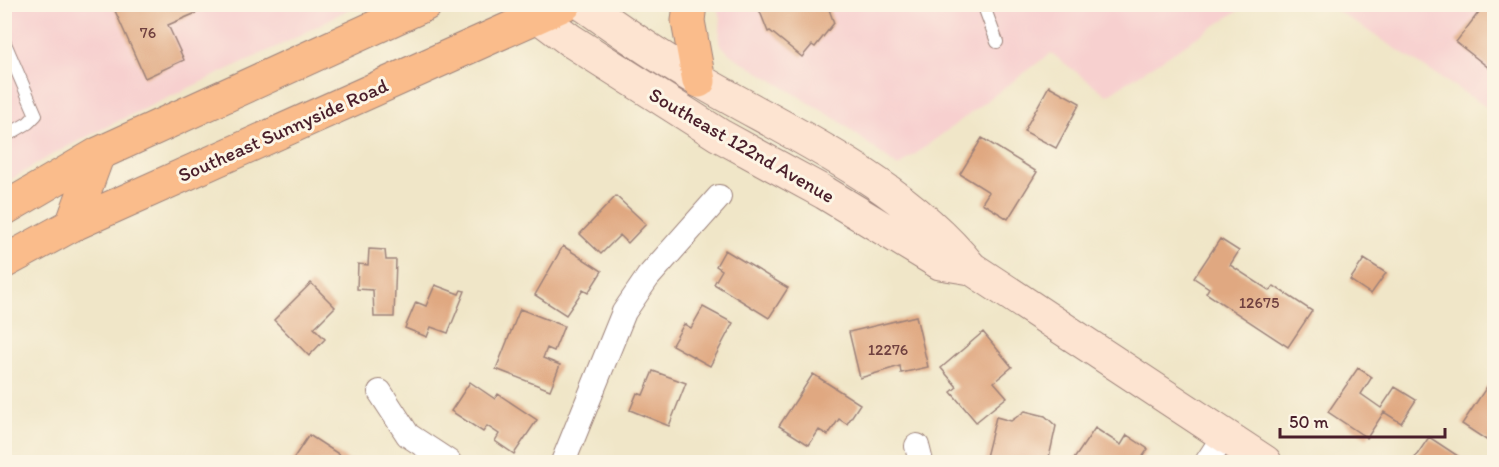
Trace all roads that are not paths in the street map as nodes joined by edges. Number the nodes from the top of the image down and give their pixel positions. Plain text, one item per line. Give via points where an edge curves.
1 (426, 4) edge
2 (583, 4) edge
3 (690, 4) edge
4 (983, 4) edge
5 (542, 8) edge
6 (373, 17) edge
7 (4, 41) edge
8 (998, 42) dead end
9 (699, 81) junction
10 (4, 137) edge
11 (98, 154) junction
12 (719, 197) dead end
13 (4, 209) edge
14 (72, 225) junction
15 (4, 262) edge
16 (971, 268) junction
17 (380, 392) dead end
18 (1216, 449) edge
19 (449, 462) edge
20 (563, 462) edge
21 (1265, 462) edge

1 - 6 main road
2 - 9 main road, Southeast 122nd Avenue
3 - 9 main road via 688,21
4 - 8 lane
5 - 14 main road, Southeast Sunnyside Road
5 - 16 main road, Southeast 122nd Avenue via 570,40 719,135 940,263
6 - 11 main road
7 - 10 lane via 36,115
9 - 16 main road, Southeast 122nd Avenue via 882,186 952,245
11 - 13 main road
11 - 14 main road
12 - 20 street via 629,302
14 - 15 main road, Southeast Sunnyside Road
16 - 18 main road, Southeast 122nd Avenue
17 - 19 street via 408,435
18 - 21 main road, Southeast 122nd Avenue

